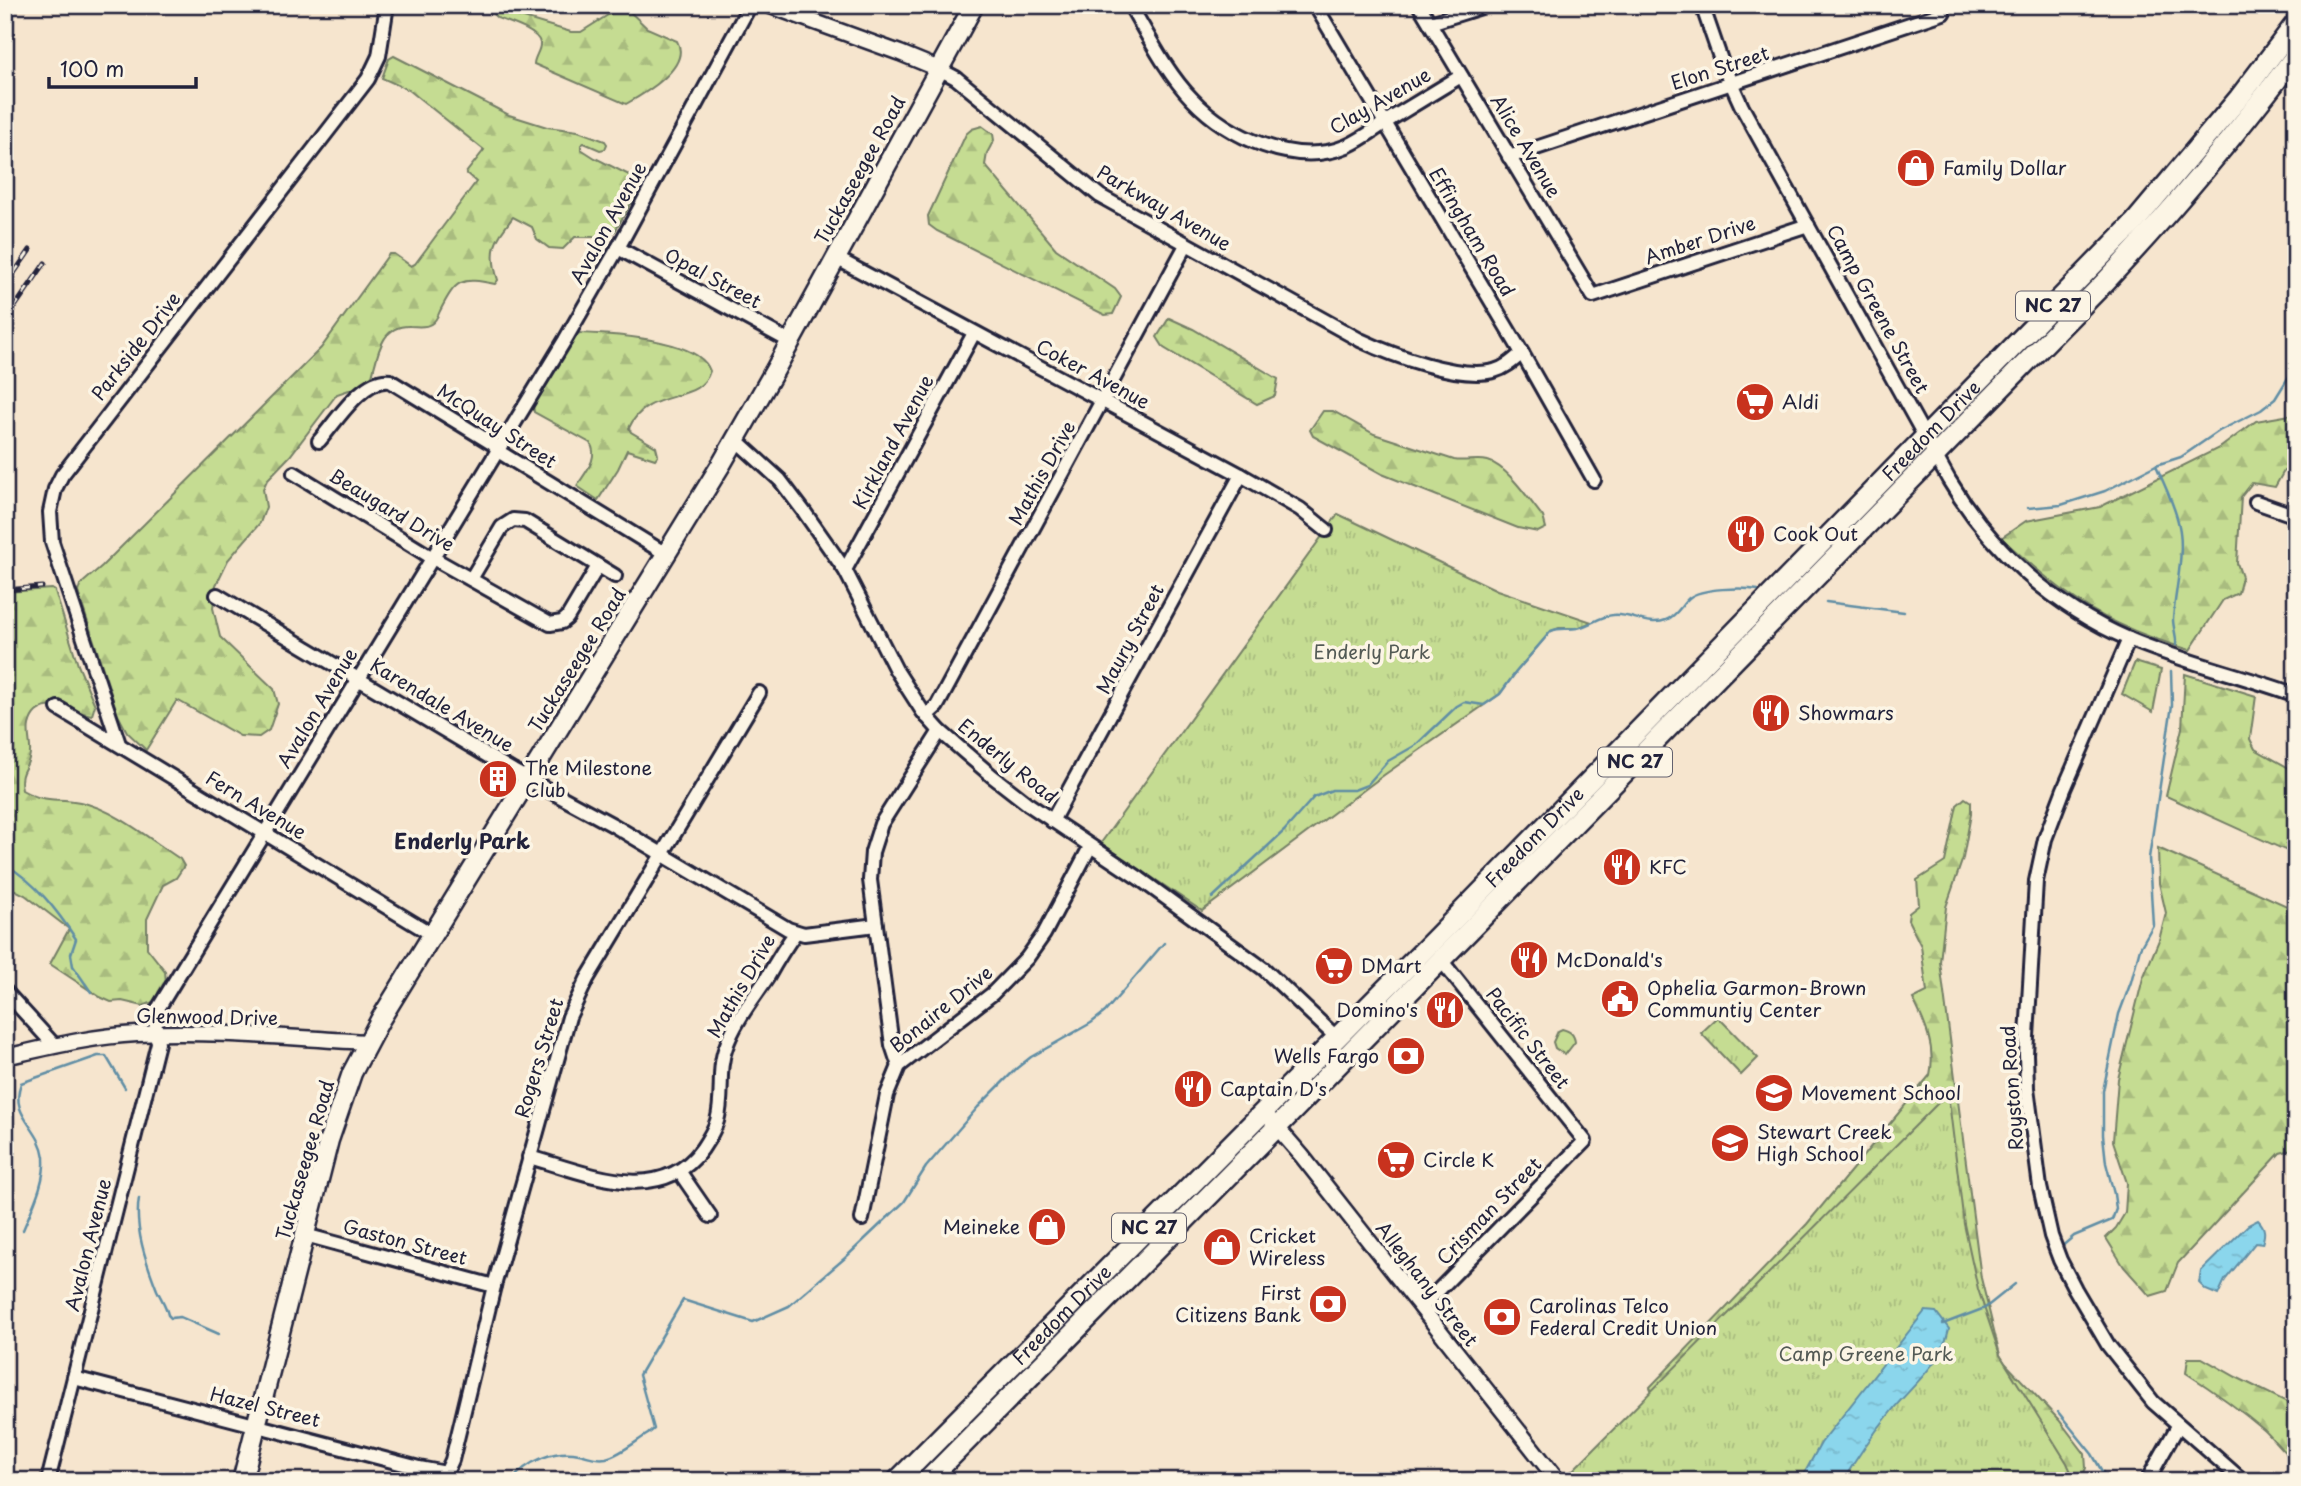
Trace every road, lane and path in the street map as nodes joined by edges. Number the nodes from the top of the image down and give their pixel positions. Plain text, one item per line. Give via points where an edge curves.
1 (387, 5) edge
2 (750, 5) edge
3 (768, 5) edge
4 (974, 5) edge
5 (1130, 5) edge
6 (1315, 5) edge
7 (1419, 5) edge
8 (1488, 5) edge
9 (1702, 5) edge
10 (1943, 13) dead end
11 (1430, 23) junction
12 (2296, 23) edge
13 (2296, 55) edge
14 (939, 69) junction
15 (1461, 76) junction
16 (1731, 84) junction
17 (1385, 123) junction
18 (1509, 157) junction
19 (1808, 225) junction
20 (1186, 245) junction
21 (618, 248) junction
22 (836, 258) junction
23 (1604, 292) joint
24 (974, 333) junction
25 (791, 342) junction
26 (1522, 354) junction
27 (1103, 401) junction
28 (1927, 436) junction
29 (736, 440) junction
30 (320, 441) dead end
31 (498, 449) junction
32 (1937, 454) junction
33 (294, 473) dead end
34 (1241, 475) junction
35 (1594, 480) dead end
36 (2256, 502) dead end
37 (2296, 516) edge
38 (1326, 530) dead end
39 (666, 554) junction
40 (431, 557) junction
41 (598, 566) junction
42 (845, 570) junction
43 (615, 576) dead end
44 (471, 579) junction
45 (217, 595) dead end
46 (2129, 639) junction
47 (358, 678) junction
48 (1681, 687) junction
49 (759, 693) dead end
50 (2296, 695) edge
51 (58, 708) dead end
52 (926, 716) junction
53 (940, 731) junction
54 (119, 744) junction
55 (1644, 752) junction
56 (528, 778) junction
57 (1052, 821) junction
58 (264, 832) junction
59 (1090, 847) junction
60 (663, 854) junction
61 (1500, 872) junction
62 (876, 925) junction
63 (796, 932) junction
64 (433, 935) junction
65 (1441, 960) junction
66 (5, 991) edge
67 (158, 1033) junction
68 (1337, 1038) junction
69 (368, 1042) junction
70 (55, 1046) junction
71 (5, 1057) edge
72 (899, 1066) junction
73 (1271, 1119) junction
74 (1585, 1141) joint
75 (529, 1157) junction
76 (679, 1171) junction
77 (710, 1216) dead end
78 (862, 1219) dead end
79 (305, 1235) junction
80 (494, 1286) junction
81 (1421, 1308) junction
82 (74, 1378) junction
83 (996, 1395) junction
84 (257, 1425) junction
85 (2178, 1426) junction
86 (446, 1473) joint
87 (48, 1481) edge
88 (242, 1481) edge
89 (897, 1481) edge
90 (927, 1481) edge
91 (1558, 1481) edge
92 (2147, 1481) edge
93 (2243, 1481) edge

1 - 54 street, Parkside Drive via 379,56 368,79 55,489 50,512 52,542
2 - 21 street, Avalon Avenue
3 - 14 street, Parkway Avenue
4 - 14 main road, Tuckaseegee Road
5 - 17 street, Clay Avenue via 1192,100 1215,120 1254,140 1290,152 1316,153 1345,146
6 - 17 street, Effingham Road
7 - 11 street, Alice Avenue
8 - 11 street
9 - 16 street, Camp Greene Street
10 - 16 street, Elon Street
11 - 15 street, Alice Avenue
12 - 28 main road, Freedom Drive / NC 27 via 2139,218
13 - 32 main road, Freedom Drive / NC 27 via 2150,235
14 - 20 street, Parkway Avenue via 1100,196
14 - 22 main road, Tuckaseegee Road
15 - 17 street, Clay Avenue
15 - 18 street, Alice Avenue
16 - 18 street, Elon Street
16 - 19 street, Camp Greene Street
17 - 26 street, Effingham Road
18 - 23 street, Alice Avenue via 1592,296
19 - 23 street, Amber Drive
19 - 28 street, Camp Greene Street
20 - 26 street, Parkway Avenue via 1360,340 1419,363 1488,372
20 - 27 street, Mathis Drive
21 - 25 street, Opal Street
21 - 31 street, Avalon Avenue
22 - 24 street, Coker Avenue
22 - 25 main road, Tuckaseegee Road
24 - 27 street, Coker Avenue
24 - 42 street, Kirkland Avenue
25 - 29 main road, Tuckaseegee Road
26 - 35 street, Effingham Road
27 - 34 street, Coker Avenue
27 - 52 street, Mathis Drive via 937,706
28 - 32 street, Camp Greene Street
28 - 48 main road, Freedom Drive / NC 27
29 - 39 main road, Tuckaseegee Road
29 - 42 street, Enderly Road via 780,480
30 - 31 street, McQuay Street via 362,391 382,380 416,396
31 - 39 street, McQuay Street
31 - 40 street, Avalon Avenue
32 - 46 street, Camp Greene Street via 1973,516 2015,563 2048,593
32 - 55 main road, Freedom Drive / NC 27
33 - 40 street, Beaugard Drive
34 - 38 street, Coker Avenue via 1300,509
34 - 57 street, Maury Street
36 - 37 street
39 - 56 main road, Tuckaseegee Road
40 - 44 street, Beaugard Drive
40 - 47 street, Avalon Avenue
41 - 43 street
41 - 44 street, Beaugard Drive via 567,618 557,624 543,621
41 - 44 street via 525,522 513,520 502,527
42 - 52 street, Enderly Road via 896,670
45 - 47 street, Karendale Avenue
46 - 50 street, Camp Greene Street
46 - 85 street, Royston Road via 2064,789 2039,862 2026,1025 2027,1088 2041,1197 2060,1260 2120,1362
47 - 56 street, Karendale Avenue
47 - 58 street, Avalon Avenue
48 - 55 main road via 1684,698 1654,729
48 - 61 main road, Freedom Drive / NC 27
49 - 60 street, Rogers Street
51 - 54 street, Fern Avenue
52 - 53 street, Enderly Road
53 - 57 street, Enderly Road
53 - 62 street via 875,838 870,880
54 - 58 street, Fern Avenue
55 - 65 main road, Freedom Drive / NC 27
56 - 60 street, Karendale Avenue
56 - 64 main road, Tuckaseegee Road
57 - 59 street, Enderly Road
58 - 64 street, Fern Avenue
58 - 67 street, Avalon Avenue via 156,1012
59 - 68 street, Enderly Road via 1264,969
59 - 72 street, Bonaire Drive via 1027,958 992,994
60 - 63 street, Karendale Avenue
60 - 75 street, Rogers Street via 576,999
61 - 65 main road via 1486,896 1438,944
61 - 68 main road, Freedom Drive / NC 27
62 - 63 street
62 - 72 street via 892,1045
63 - 76 street, Mathis Drive via 727,1043 715,1127 697,1156
64 - 69 main road, Tuckaseegee Road
65 - 73 main road, Freedom Drive / NC 27
65 - 74 street, Pacific Street
66 - 70 street
67 - 69 street, Glenwood Drive
67 - 70 street, Glenwood Drive
67 - 82 street, Avalon Avenue
68 - 73 main road, Freedom Drive / NC 27
69 - 79 main road, Tuckaseegee Road via 337,1112
70 - 71 street, Glenwood Drive
72 - 78 street, Bonaire Drive via 887,1095
73 - 81 street, Alleghany Street
73 - 83 main road, Freedom Drive / NC 27
74 - 81 street, Crisman Street
75 - 76 street, Mathis Drive via 618,1182 644,1182
75 - 80 street, Rogers Street
76 - 77 street
79 - 80 street, Gaston Street
79 - 84 main road, Tuckaseegee Road
80 - 86 street, Rogers Street
81 - 91 street, Alleghany Street
82 - 84 street, Hazel Street
82 - 87 street, Avalon Avenue
83 - 89 main road, Freedom Drive / NC 27
83 - 90 main road, Freedom Drive / NC 27
84 - 86 street, Hazel Street
84 - 88 main road, Tuckaseegee Road
85 - 92 street
85 - 93 street, Royston Road

